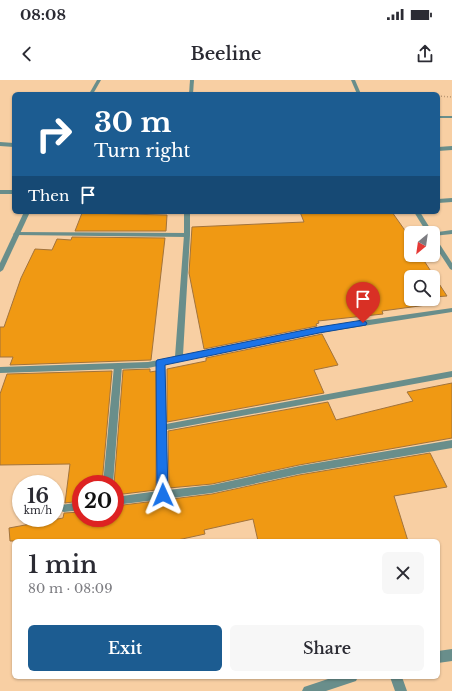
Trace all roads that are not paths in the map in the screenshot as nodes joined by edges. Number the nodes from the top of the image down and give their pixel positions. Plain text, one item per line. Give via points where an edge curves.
1 (99, 80) edge
2 (192, 80) edge
3 (353, 80) edge
4 (92, 92) edge
5 (191, 92) edge
6 (358, 92) edge
7 (440, 117) edge
8 (452, 117) edge
9 (0, 144) edge
10 (12, 145) edge
11 (452, 148) edge
12 (440, 149) edge
13 (0, 192) edge
14 (12, 192) edge
15 (452, 200) edge
16 (440, 201) edge
17 (25, 214) edge
18 (187, 214) edge
19 (418, 214) edge
20 (427, 226) edge
21 (452, 232) edge
22 (440, 233) edge
23 (16, 234) junction
24 (187, 235) junction
25 (440, 249) edge
26 (452, 268) edge
27 (0, 270) edge
28 (452, 310) edge
29 (179, 358) junction
30 (160, 362) junction
31 (118, 366) junction
32 (0, 370) edge
33 (452, 374) edge
34 (161, 428) junction
35 (452, 444) edge
36 (109, 475) edge
37 (163, 495) junction
38 (124, 501) edge
39 (72, 507) edge
40 (64, 508) dead end
41 (452, 656) edge
42 (440, 657) edge
43 (346, 679) edge
44 (397, 679) edge
45 (308, 691) edge
46 (401, 691) edge

1 - 4 street
2 - 5 street
3 - 6 street
7 - 8 street
9 - 10 street
11 - 12 street
13 - 14 street
15 - 16 street
17 - 23 street
18 - 24 street
19 - 20 street
21 - 22 street
23 - 24 street
23 - 27 street
24 - 29 street
25 - 26 street
28 - 29 street via 319,330
29 - 30 street
30 - 31 street
30 - 34 street
31 - 32 street
31 - 36 street
33 - 34 street
34 - 37 street
35 - 37 street via 298,470 212,489
37 - 38 street
39 - 40 street
41 - 42 street
43 - 45 street
44 - 46 street

